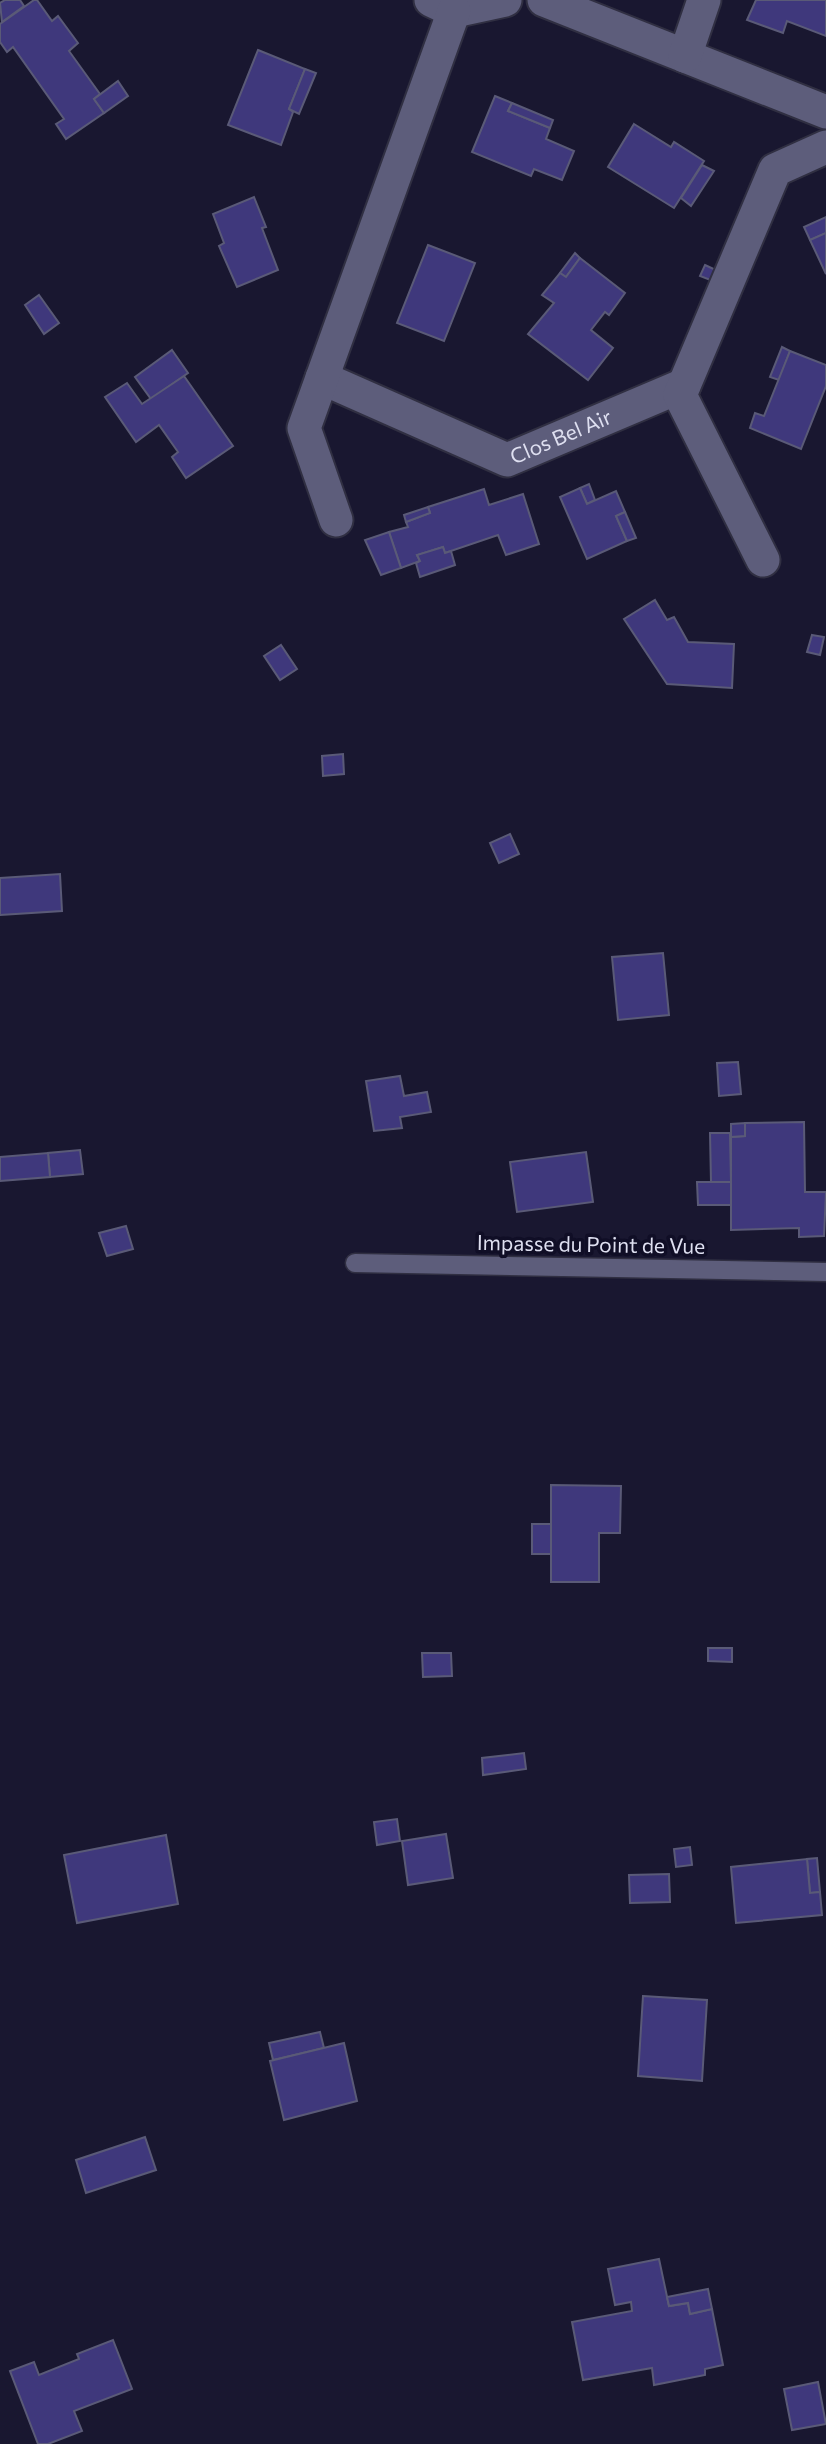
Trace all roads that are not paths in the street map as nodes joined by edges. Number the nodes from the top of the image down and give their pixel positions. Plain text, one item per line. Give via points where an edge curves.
1 (505, 0) edge
2 (544, 0) edge
3 (704, 0) edge
4 (443, 5) edge
5 (685, 56) junction
6 (826, 112) edge
7 (826, 148) edge
8 (323, 378) junction
9 (684, 385) junction
10 (336, 520) dead end
11 (762, 560) dead end
12 (355, 1263) dead end
13 (826, 1272) edge

1 - 4 street
2 - 5 street
3 - 5 street
4 - 8 street
5 - 6 street
7 - 9 street via 775,170
8 - 9 street, Clos Bel Air via 507,460
8 - 10 street via 304,428
9 - 11 street via 680,395
12 - 13 lane, Impasse du Point de Vue

